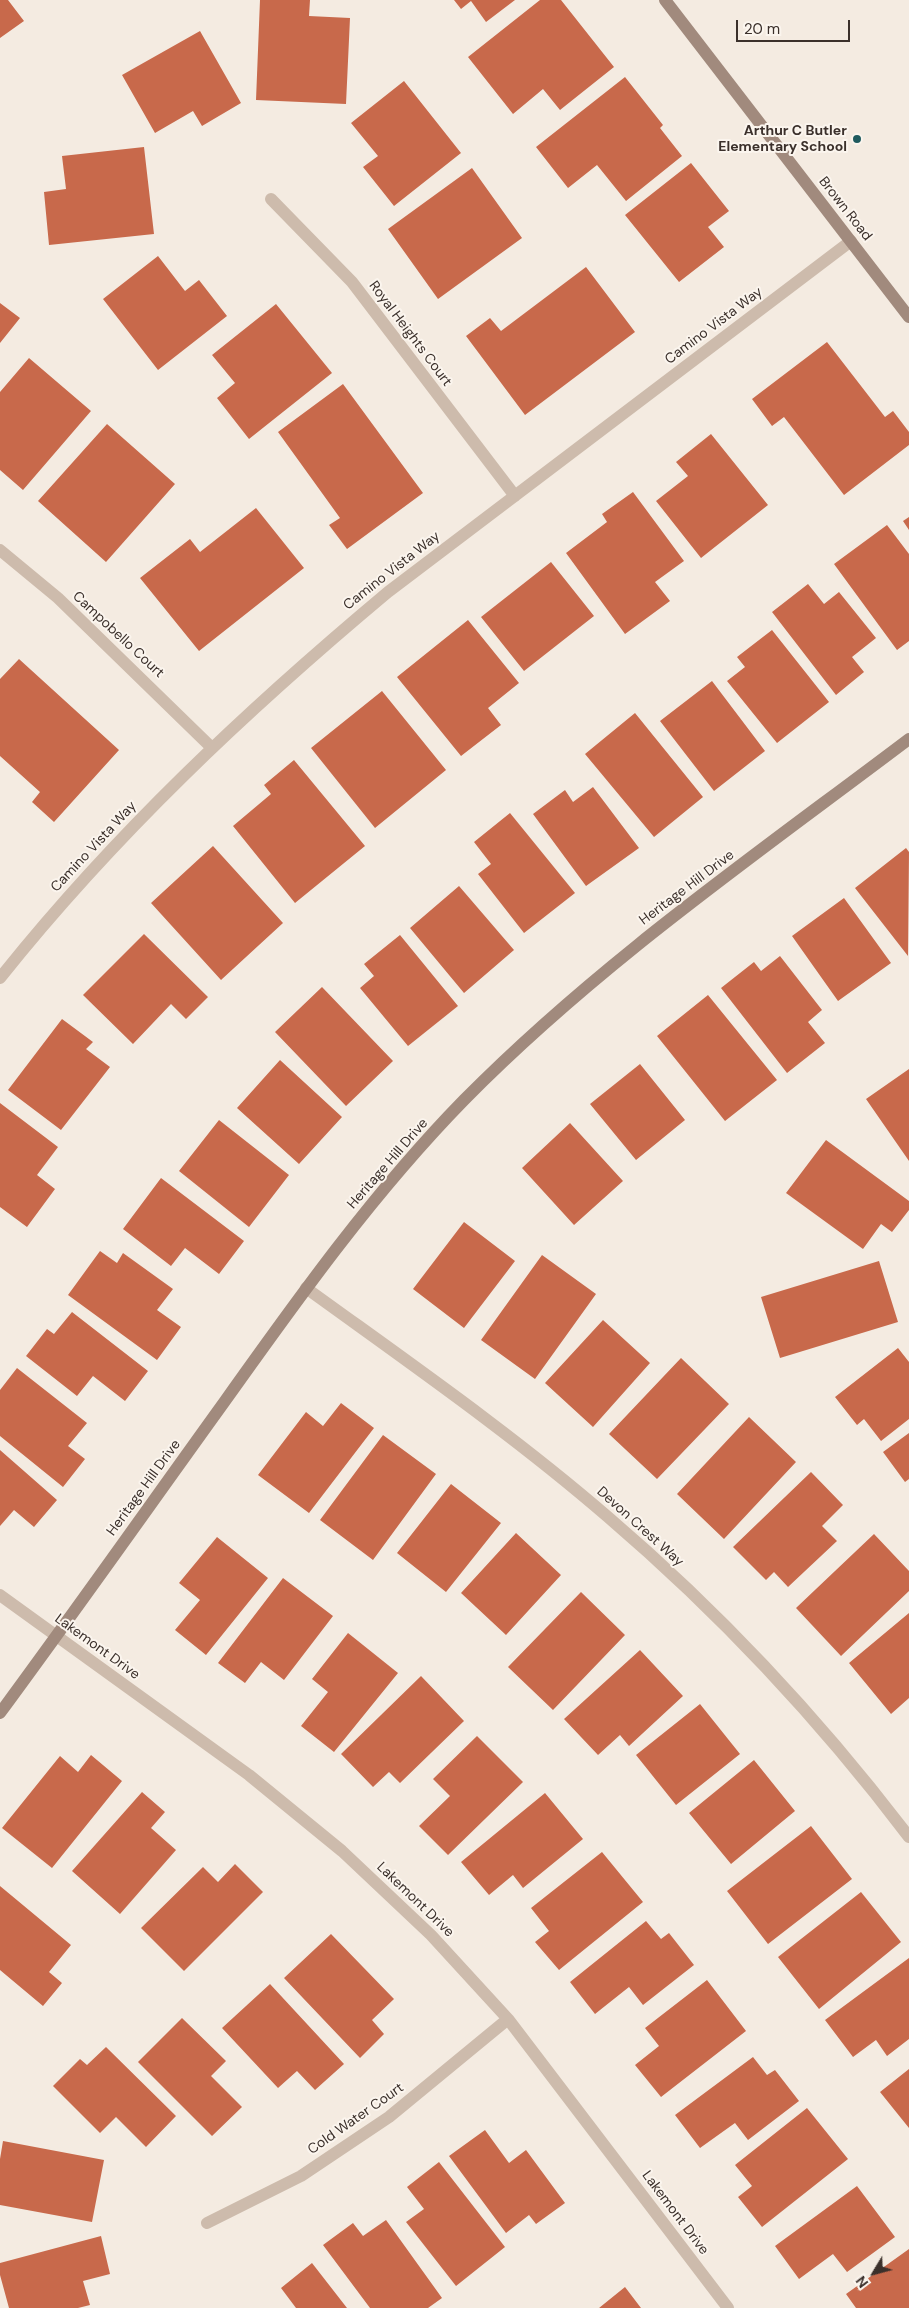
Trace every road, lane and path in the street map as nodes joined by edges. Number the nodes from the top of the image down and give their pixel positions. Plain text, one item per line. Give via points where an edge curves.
1 (666, 0) edge
2 (271, 198) dead end
3 (851, 241) junction
4 (909, 317) edge
5 (514, 496) junction
6 (0, 550) edge
7 (909, 739) edge
8 (211, 747) junction
9 (0, 978) edge
10 (306, 1288) junction
11 (0, 1595) edge
12 (57, 1636) junction
13 (0, 1713) edge
14 (909, 1837) edge
15 (508, 2019) junction
16 (207, 2224) dead end
17 (728, 2308) edge

1 - 3 street, Brown Road
2 - 5 street, Royal Heights Court via 352,282
3 - 4 street, Brown Road
3 - 5 street, Camino Vista Way
5 - 8 street, Camino Vista Way via 388,592
6 - 8 street, Campobello Court via 58,598
7 - 10 street, Heritage Hill Drive via 627,952 555,1014 451,1115 382,1192
8 - 9 street, Camino Vista Way via 119,840
10 - 12 street, Heritage Hill Drive
10 - 14 street, Devon Crest Way via 491,1422 608,1517 726,1627 822,1730
11 - 12 street, Lakemont Drive
12 - 13 street, Heritage Hill Drive
12 - 15 street, Lakemont Drive via 249,1775 342,1852 431,1935
15 - 16 street, Cold Water Court via 389,2117 301,2176
15 - 17 street, Lakemont Drive

